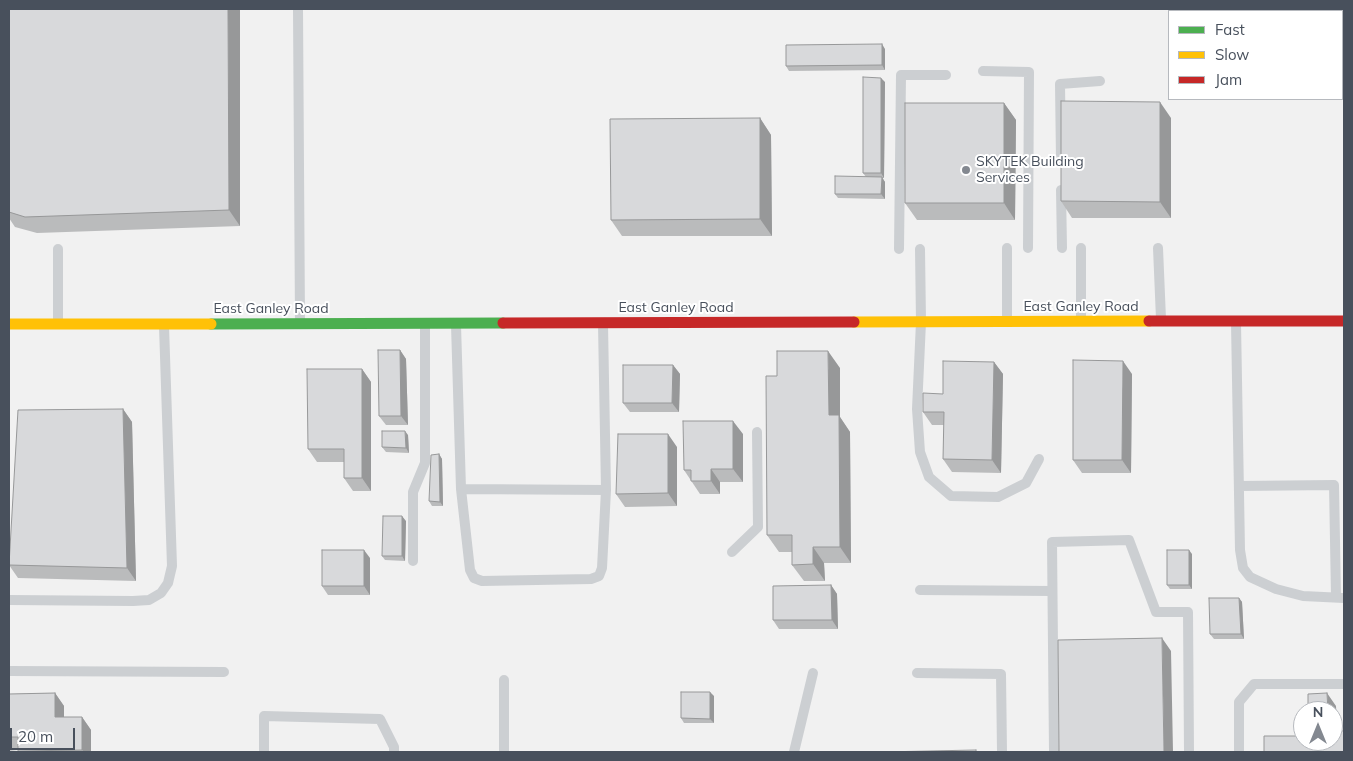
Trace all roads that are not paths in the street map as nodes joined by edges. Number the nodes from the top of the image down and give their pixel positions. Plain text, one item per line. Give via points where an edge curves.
1 (298, 9) edge
2 (983, 71) dead end
3 (946, 75) dead end
4 (1100, 81) dead end
5 (1007, 248) dead end
6 (1028, 248) dead end
7 (1062, 248) dead end
8 (1081, 248) dead end
9 (1158, 248) dead end
10 (899, 249) dead end
11 (920, 249) dead end
12 (58, 250) dead end
13 (1344, 321) edge
14 (921, 322) junction
15 (1007, 322) junction
16 (1081, 322) junction
17 (1161, 322) junction
18 (1236, 322) junction
19 (603, 323) junction
20 (9, 324) edge
21 (58, 324) junction
22 (164, 324) junction
23 (300, 324) junction
24 (425, 324) junction
25 (456, 324) junction
26 (757, 432) dead end
27 (1039, 459) dead end
28 (1239, 486) junction
29 (461, 489) junction
30 (606, 490) junction
31 (732, 552) dead end
32 (413, 561) dead end
33 (920, 590) dead end
34 (1052, 591) junction
35 (1340, 598) edge
36 (9, 600) edge
37 (9, 671) edge
38 (224, 672) dead end
39 (813, 673) dead end
40 (917, 673) dead end
41 (504, 680) dead end
42 (1344, 684) edge
43 (264, 752) edge
44 (394, 752) edge
45 (504, 752) edge
46 (794, 752) edge
47 (1002, 752) edge
48 (1054, 752) edge
49 (1189, 752) edge
50 (1239, 752) edge

1 - 23 lane
2 - 6 lane via 1029,72
3 - 10 lane via 901,74
4 - 7 lane via 1060,84
5 - 15 lane
8 - 16 lane
9 - 17 lane
11 - 14 lane
12 - 21 lane
13 - 18 street, East Ganley Road
14 - 15 street, East Ganley Road
14 - 19 street, East Ganley Road
14 - 27 lane via 917,409 920,452 929,478 951,496 998,497 1026,483
15 - 16 street, East Ganley Road
16 - 17 street, East Ganley Road
17 - 18 street, East Ganley Road
18 - 28 lane
19 - 25 street, East Ganley Road
19 - 30 lane
20 - 21 street, East Ganley Road
21 - 22 street, East Ganley Road
22 - 23 street, East Ganley Road
22 - 36 lane via 172,566 168,583 161,593 149,600
23 - 24 street, East Ganley Road
24 - 25 street, East Ganley Road
24 - 32 lane via 425,463 413,492
25 - 29 lane
26 - 31 lane via 758,527
28 - 35 lane via 1240,550 1243,568 1250,577 1276,590 1303,596
28 - 35 lane via 1334,485
29 - 30 lane
29 - 30 lane via 470,570 474,578 482,581 591,579 599,576
33 - 34 lane
34 - 48 lane
34 - 49 lane via 1052,542 1129,540 1156,612 1188,612
37 - 38 lane
39 - 46 lane
40 - 47 lane via 1001,674
41 - 45 lane
42 - 50 lane via 1254,684 1239,702
43 - 44 lane via 264,716 380,719

